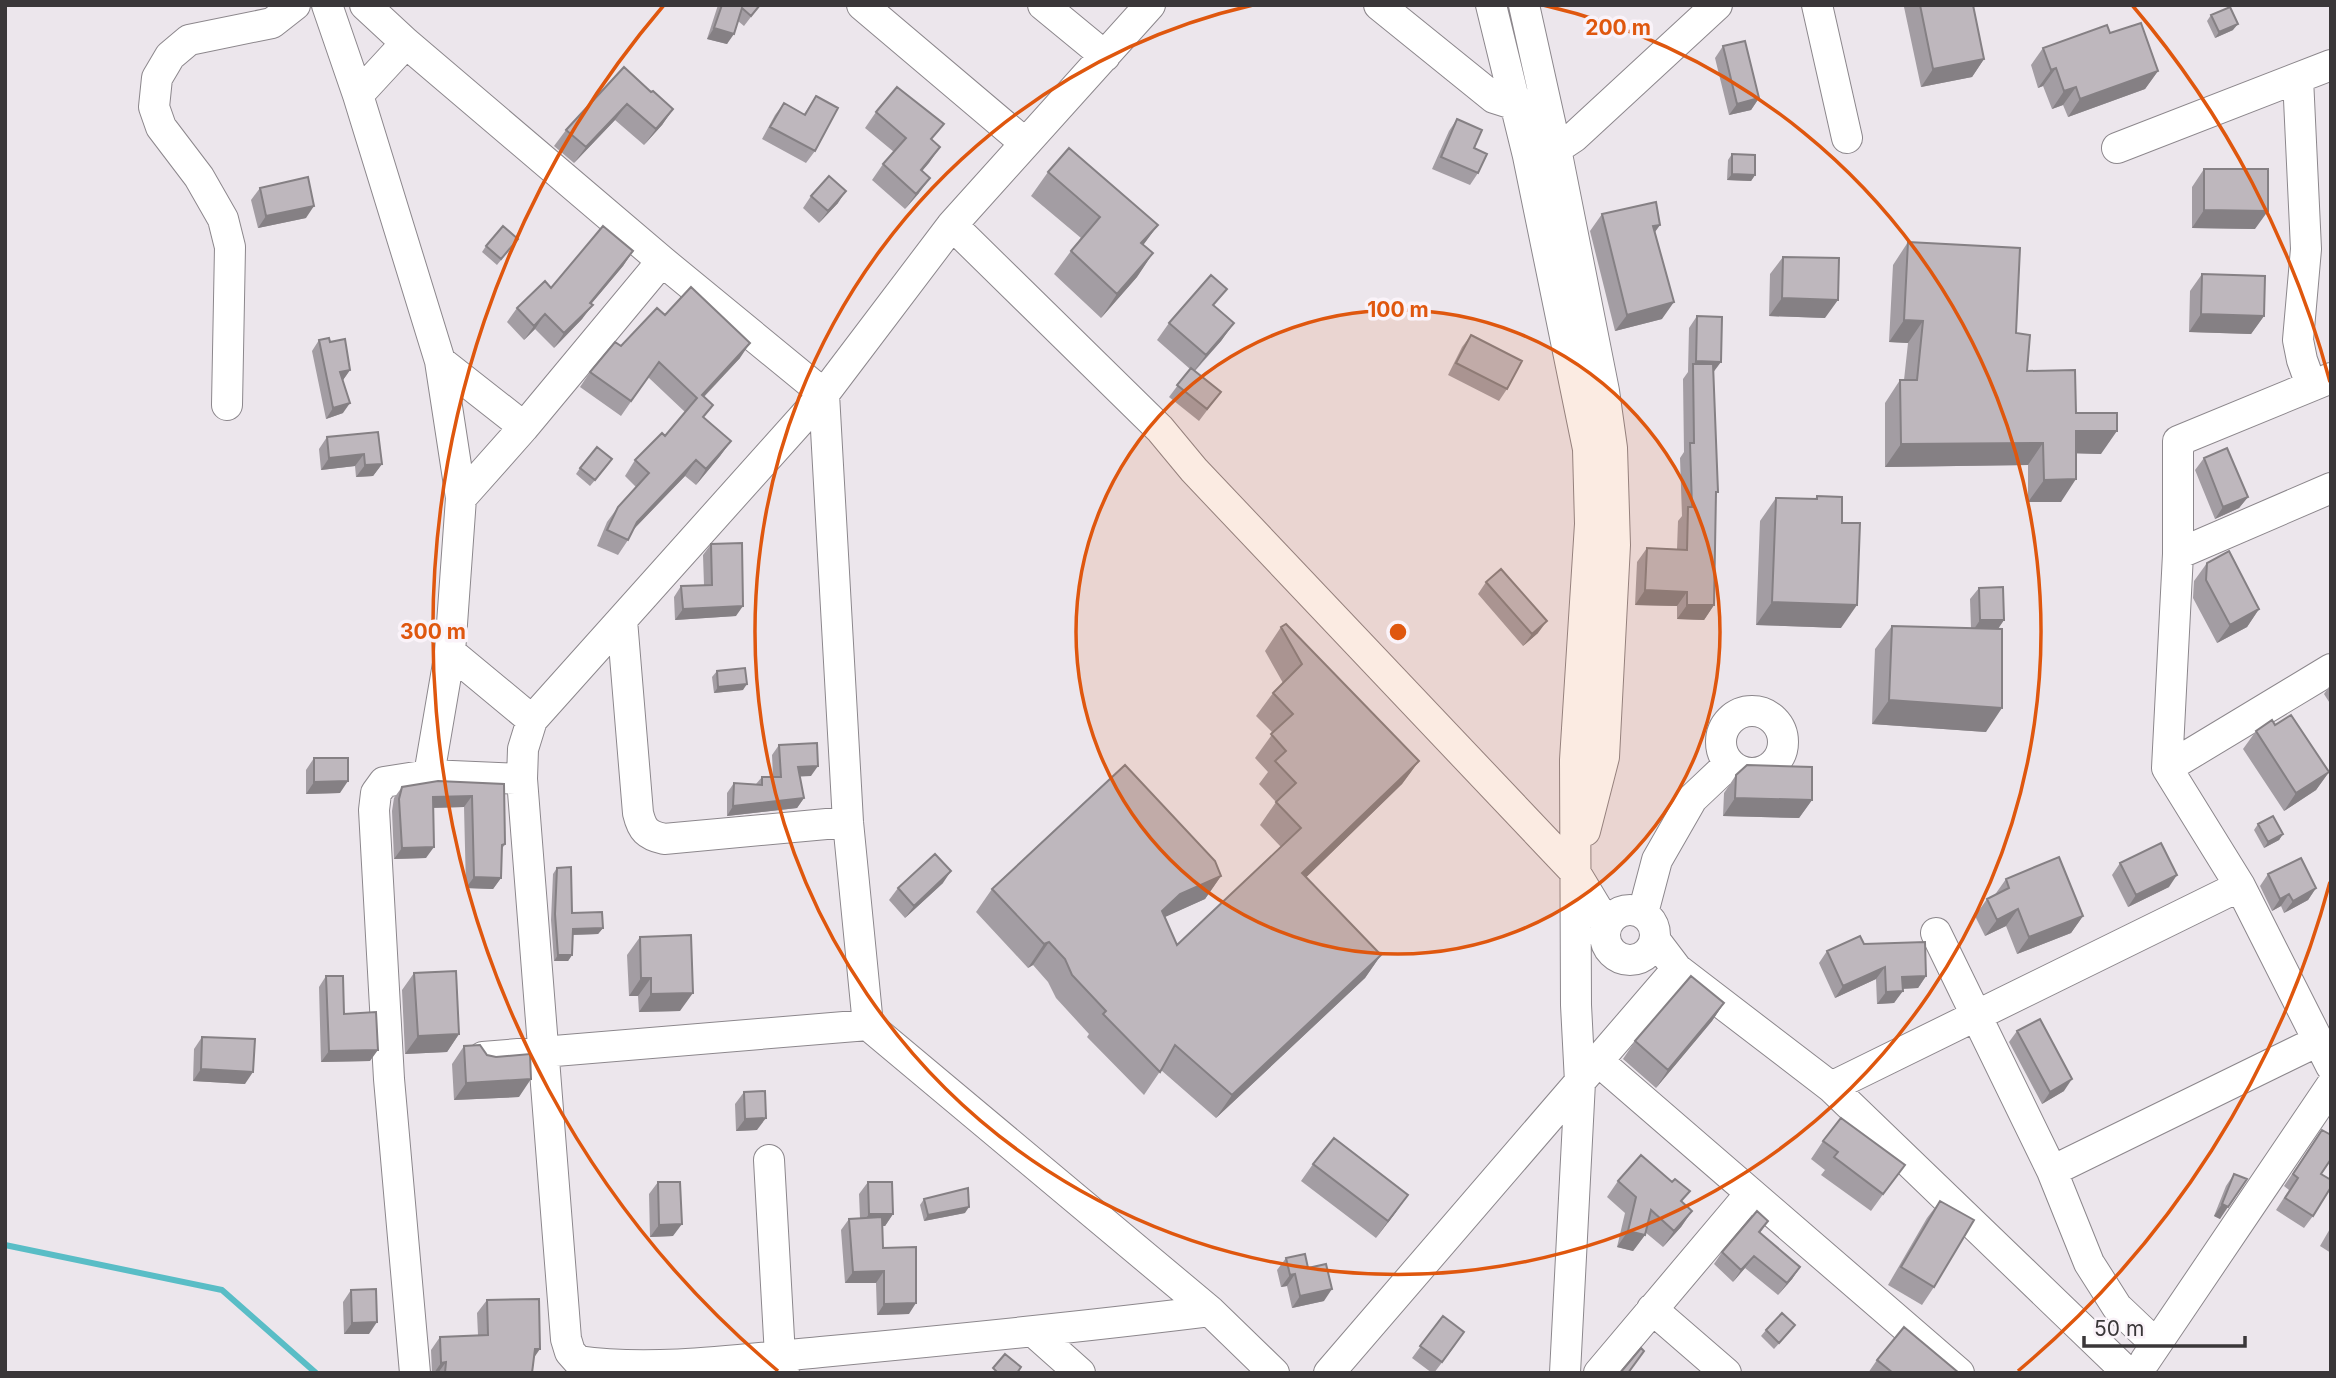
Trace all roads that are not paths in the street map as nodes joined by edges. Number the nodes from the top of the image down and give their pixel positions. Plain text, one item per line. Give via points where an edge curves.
1 (295, 5) edge
2 (327, 5) edge
3 (365, 5) edge
4 (862, 5) edge
5 (1043, 5) edge
6 (1150, 5) edge
7 (1379, 5) edge
8 (1492, 5) edge
9 (1524, 5) edge
10 (1717, 5) edge
11 (1818, 5) edge
12 (1688, 17) edge
13 (406, 43) junction
14 (1105, 56) junction
15 (2331, 65) edge
16 (2298, 78) junction
17 (358, 95) junction
18 (1547, 102) junction
19 (1517, 106) junction
20 (1847, 138) dead end
21 (1025, 143) junction
22 (2117, 148) dead end
23 (1556, 149) junction
24 (1528, 156) junction
25 (952, 225) junction
26 (662, 261) junction
27 (440, 361) junction
28 (2321, 382) edge
29 (824, 394) junction
30 (227, 405) dead end
31 (524, 427) junction
32 (2331, 488) edge
33 (461, 498) junction
34 (2178, 554) junction
35 (622, 620) junction
36 (450, 652) junction
37 (2331, 669) edge
38 (532, 720) junction
39 (1729, 764) dead end
40 (2167, 768) junction
41 (429, 775) junction
42 (522, 779) junction
43 (848, 822) junction
44 (1575, 872) junction
45 (2240, 886) junction
46 (1643, 913) junction
47 (1606, 930) junction
48 (1936, 933) dead end
49 (1649, 948) junction
50 (1677, 969) junction
51 (1576, 1005) junction
52 (1975, 1016) junction
53 (868, 1025) junction
54 (1622, 1034) junction
55 (544, 1052) junction
56 (2324, 1054) edge
57 (483, 1058) edge
58 (1589, 1072) junction
59 (2331, 1086) edge
60 (1831, 1087) junction
61 (769, 1160) dead end
62 (2052, 1171) junction
63 (1750, 1194) junction
64 (1652, 1310) junction
65 (1210, 1311) junction
66 (1035, 1333) junction
67 (2156, 1344) junction
68 (782, 1364) edge
69 (651, 1369) edge
70 (415, 1373) edge
71 (1080, 1373) edge
72 (1274, 1373) edge
73 (1329, 1373) edge
74 (1565, 1373) edge
75 (1599, 1373) edge
76 (1726, 1373) edge
77 (1959, 1373) edge
78 (2128, 1373) edge
79 (2137, 1373) edge

1 - 30 street via 272,23 189,40 170,56 157,78 154,107 161,127 199,177 223,219 230,247
2 - 17 street
3 - 13 street
4 - 21 street
5 - 14 street
6 - 14 street
7 - 19 street via 1494,98
8 - 19 street
9 - 18 street
10 - 12 street
11 - 20 street
12 - 23 street via 1585,128
13 - 17 street
13 - 26 street
14 - 21 street
15 - 16 street
16 - 22 street
16 - 28 street via 2306,249 2298,340 2302,360
17 - 27 street
18 - 19 street
18 - 23 street
19 - 24 street
21 - 25 street
23 - 24 street
23 - 44 street via 1604,391 1612,448 1615,545 1604,757
24 - 44 street via 1588,449 1590,524 1575,760
25 - 29 street
25 - 44 street via 1160,429
26 - 29 street
26 - 31 street
27 - 31 street
27 - 33 street
28 - 34 street via 2178,441
29 - 35 street
29 - 43 street
31 - 33 street
32 - 34 street
33 - 36 street
34 - 40 street
35 - 38 street
35 - 43 street via 638,813 641,827 649,835 664,839
36 - 38 street
36 - 41 street
37 - 40 street
38 - 42 street via 523,749
39 - 46 street via 1692,799 1657,860
40 - 45 street
41 - 42 street
41 - 70 street via 384,782 376,793 374,810 389,1079
42 - 55 street
43 - 53 street
44 - 47 street
44 - 51 street
45 - 52 street
45 - 56 street
46 - 47 street via 1622,911 1613,916
46 - 49 street via 1655,930
47 - 49 street via 1607,945 1622,959 1633,960
47 - 51 street
48 - 52 street
49 - 50 street
49 - 54 street
50 - 54 street
50 - 60 street
51 - 58 street
52 - 60 street
52 - 62 street
53 - 55 street
53 - 65 street
54 - 58 street
55 - 57 street
55 - 69 street via 570,1352 578,1361
56 - 62 street
58 - 63 street
58 - 73 street
58 - 74 street
59 - 67 street
60 - 78 street
61 - 68 street
62 - 67 street via 2089,1263 2117,1307
63 - 64 street
63 - 77 street
64 - 75 street
64 - 76 street
65 - 66 street
65 - 72 street
66 - 68 street
66 - 71 street
67 - 79 street
68 - 69 street

